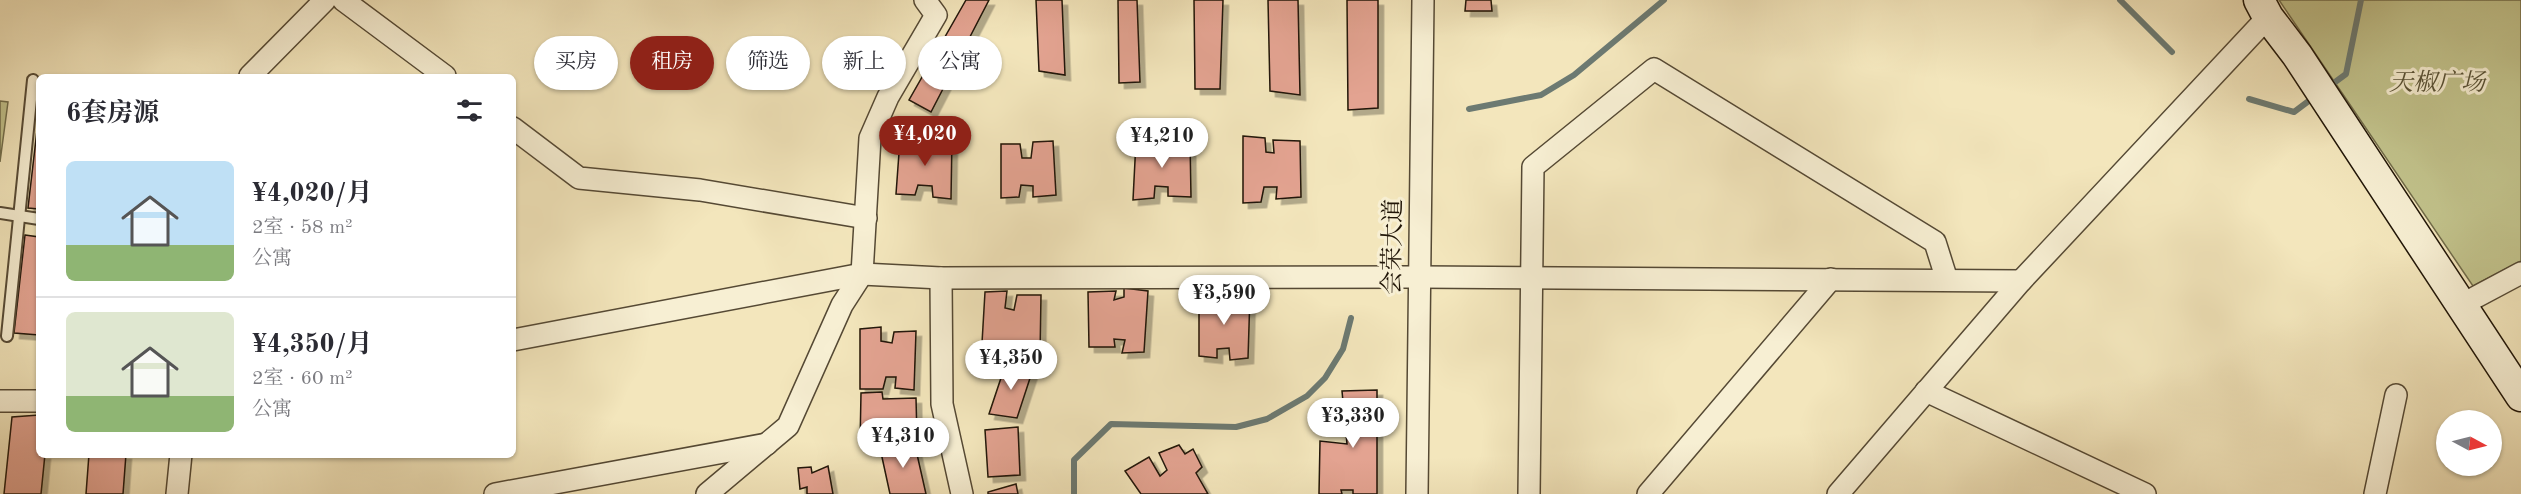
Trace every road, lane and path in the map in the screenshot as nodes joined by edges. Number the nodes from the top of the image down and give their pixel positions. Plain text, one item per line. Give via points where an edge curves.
1 (325, 0) edge
2 (343, 0) edge
3 (925, 0) edge
4 (1423, 0) edge
5 (2264, 9) edge
6 (252, 74) edge
7 (442, 74) edge
8 (33, 80) dead end
9 (516, 130) edge
10 (0, 213) edge
11 (20, 216) junction
12 (866, 218) junction
13 (36, 219) edge
14 (2521, 273) edge
15 (862, 274) junction
16 (1420, 277) junction
17 (1531, 277) junction
18 (941, 278) junction
19 (1831, 279) junction
20 (1947, 280) junction
21 (2021, 281) junction
22 (2461, 305) junction
23 (7, 336) dead end
24 (516, 339) edge
25 (1926, 391) junction
26 (2396, 395) dead end
27 (2521, 396) edge
28 (0, 401) edge
29 (36, 401) edge
30 (767, 444) junction
31 (181, 458) edge
32 (177, 494) edge
33 (495, 494) edge
34 (707, 494) edge
35 (962, 494) edge
36 (1417, 494) edge
37 (1529, 494) edge
38 (1648, 494) edge
39 (1838, 494) edge
40 (2145, 494) edge
41 (2375, 494) edge

1 - 6 street
2 - 7 street
3 - 12 street via 936,15 888,97 870,138
4 - 16 street, 会荣大道
5 - 21 street
5 - 22 street
8 - 11 lane
9 - 12 street via 579,178 700,190
10 - 11 lane
11 - 13 lane
11 - 23 lane
12 - 15 street
14 - 22 street
15 - 18 street
15 - 24 street
15 - 30 street via 842,305 788,426
16 - 17 street
16 - 18 street
16 - 36 street, 会荣大道
17 - 19 street
17 - 20 street via 1533,167 1654,69 1935,242
17 - 37 street
18 - 35 street via 942,404
19 - 20 street
19 - 38 street
20 - 21 street
21 - 25 street
22 - 27 street
25 - 39 street
25 - 40 street
26 - 41 street
28 - 29 street
30 - 33 street
30 - 34 street
31 - 32 street

